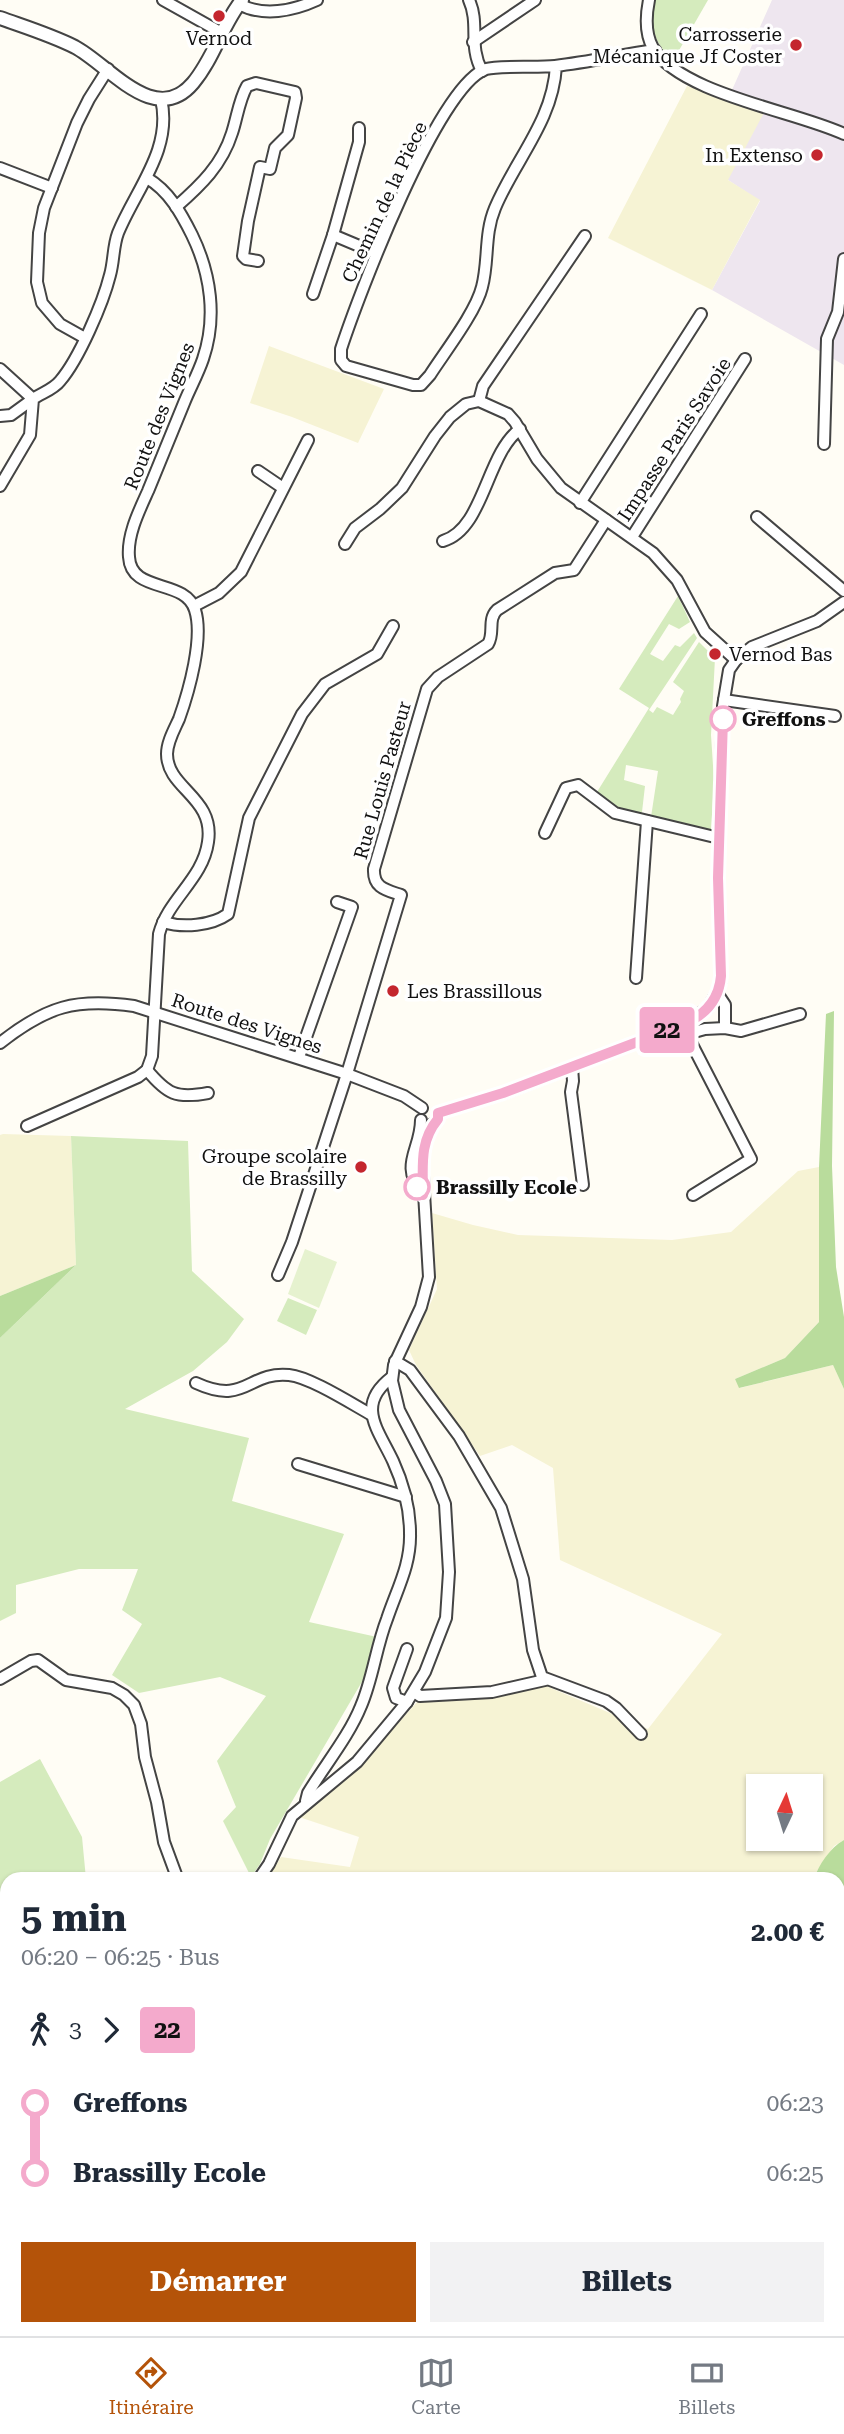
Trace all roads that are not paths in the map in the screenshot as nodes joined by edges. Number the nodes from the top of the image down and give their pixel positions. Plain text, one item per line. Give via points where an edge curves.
1 (163, 0) edge
2 (317, 0) edge
3 (469, 0) edge
4 (534, 0) edge
5 (649, 0) edge
6 (240, 2) edge
7 (0, 18) edge
8 (222, 33) junction
9 (473, 42) junction
10 (654, 50) junction
11 (556, 66) junction
12 (108, 69) junction
13 (482, 71) junction
14 (161, 99) junction
15 (359, 128) dead end
16 (844, 134) edge
17 (0, 168) edge
18 (147, 178) junction
19 (52, 188) junction
20 (176, 207) junction
21 (333, 235) junction
22 (585, 236) dead end
23 (376, 253) junction
24 (844, 259) edge
25 (258, 261) dead end
26 (313, 294) dead end
27 (701, 314) dead end
28 (85, 338) junction
29 (745, 359) dead end
30 (0, 369) edge
31 (33, 399) junction
32 (480, 401) junction
33 (0, 416) edge
34 (520, 429) junction
35 (308, 440) dead end
36 (824, 444) dead end
37 (257, 471) dead end
38 (0, 486) edge
39 (283, 488) junction
40 (580, 503) junction
41 (757, 517) dead end
42 (606, 520) junction
43 (632, 537) junction
44 (443, 541) dead end
45 (345, 544) dead end
46 (844, 591) edge
47 (844, 602) edge
48 (194, 606) junction
49 (393, 626) dead end
50 (736, 660) junction
51 (724, 700) junction
52 (835, 716) dead end
53 (647, 821) junction
54 (545, 833) dead end
55 (719, 838) junction
56 (337, 902) dead end
57 (163, 922) junction
58 (636, 978) dead end
59 (717, 993) junction
60 (154, 1012) junction
61 (800, 1014) dead end
62 (726, 1028) junction
63 (685, 1029) junction
64 (0, 1043) edge
65 (299, 1057) junction
66 (572, 1067) junction
67 (147, 1070) junction
68 (347, 1074) junction
69 (208, 1093) dead end
70 (422, 1108) junction
71 (438, 1113) junction
72 (421, 1120) junction
73 (432, 1124) junction
74 (27, 1126) dead end
75 (583, 1185) dead end
76 (423, 1195) junction
77 (693, 1195) dead end
78 (278, 1275) dead end
79 (396, 1361) junction
80 (392, 1377) junction
81 (196, 1383) dead end
82 (372, 1415) junction
83 (298, 1464) dead end
84 (406, 1497) junction
85 (407, 1649) dead end
86 (0, 1679) edge
87 (545, 1680) junction
88 (414, 1692) junction
89 (407, 1702) junction
90 (641, 1734) dead end
91 (305, 1804) junction
92 (174, 1872) edge
93 (264, 1872) edge

1 - 8 street
2 - 6 street via 281,11 256,10
3 - 9 street via 474,13
4 - 9 street
5 - 10 street via 648,32
6 - 8 street
7 - 12 street via 55,37
8 - 14 street via 192,84 178,95
9 - 13 street
10 - 11 street
10 - 16 street via 697,82
11 - 13 street
11 - 23 street, Chemin de la Pièce via 539,129 490,222 481,292 421,385 350,368 341,360
12 - 14 street via 136,93
12 - 19 street via 84,109
13 - 23 street, Chemin de la Pièce via 443,118
14 - 18 street via 162,134
15 - 21 street
17 - 19 street
18 - 20 street, Route des Vignes
18 - 28 street via 118,233 109,278
19 - 28 street via 41,222 37,289 53,318
20 - 25 street via 220,160 247,86 256,83 295,92 288,135 275,148 270,169 260,167 248,221 243,257
20 - 48 street, Route des Vignes via 203,261 212,312 210,328 201,364 139,512 128,556 141,578 181,594
21 - 23 street
21 - 26 street
22 - 32 street via 483,386
24 - 36 street via 838,312 827,338
27 - 40 street
28 - 31 street via 60,382
29 - 43 street, Impasse Paris Savoie
30 - 31 street
31 - 33 street via 11,415
31 - 38 street via 30,435
32 - 34 street via 508,414
32 - 45 street via 466,404 450,417 397,494 355,528
34 - 40 street via 552,480
34 - 44 street via 506,441 467,523
35 - 39 street
37 - 39 street
39 - 48 street via 241,572 219,593
40 - 42 street
41 - 46 street
42 - 43 street
42 - 68 street, Rue Louis Pasteur via 573,570 555,573 497,610 491,618 488,644 427,689 374,869 376,884 401,895
43 - 50 street via 666,567 705,632
47 - 50 street via 817,621 752,647
48 - 57 street, Route des Vignes via 197,625 192,676 167,754 173,771 208,818 208,845 196,876
49 - 57 street via 377,654 325,684 302,714 248,818 228,914 204,923
50 - 51 street via 729,670
51 - 52 street
51 - 55 street
53 - 54 street via 615,813 581,786 571,785
53 - 55 street
53 - 58 street
55 - 59 street via 721,971
56 - 65 street via 352,908
57 - 60 street, Route des Vignes
59 - 62 street via 725,1005
59 - 63 street
60 - 64 street via 117,1003 65,1006 36,1017
60 - 65 street, Route des Vignes
60 - 67 street
61 - 62 street via 741,1031
62 - 63 street
63 - 66 street
63 - 77 street via 751,1159
65 - 68 street, Route des Vignes
66 - 71 street
66 - 75 street
67 - 69 street via 172,1093
67 - 74 street
68 - 70 street, Route des Vignes
68 - 78 street
70 - 71 street via 432,1106
70 - 72 street
71 - 73 street
72 - 73 street
72 - 76 street via 411,1162 413,1178
73 - 76 street via 422,1154
76 - 79 street via 428,1284
79 - 80 street
79 - 87 street via 410,1370 459,1436 501,1508 523,1580 536,1662
80 - 82 street via 379,1388
80 - 88 street via 399,1410 442,1494 447,1515 448,1608 439,1640
81 - 82 street via 232,1392 267,1378 290,1375
82 - 84 street
83 - 84 street
84 - 91 street via 409,1556 403,1581 361,1707
85 - 89 street via 393,1688 396,1698
86 - 92 street via 36,1660 66,1680 106,1686 130,1700 139,1715 162,1836
87 - 88 street via 492,1692 420,1696
87 - 90 street via 606,1701
88 - 89 street
89 - 91 street via 357,1762
91 - 93 street via 289,1821

